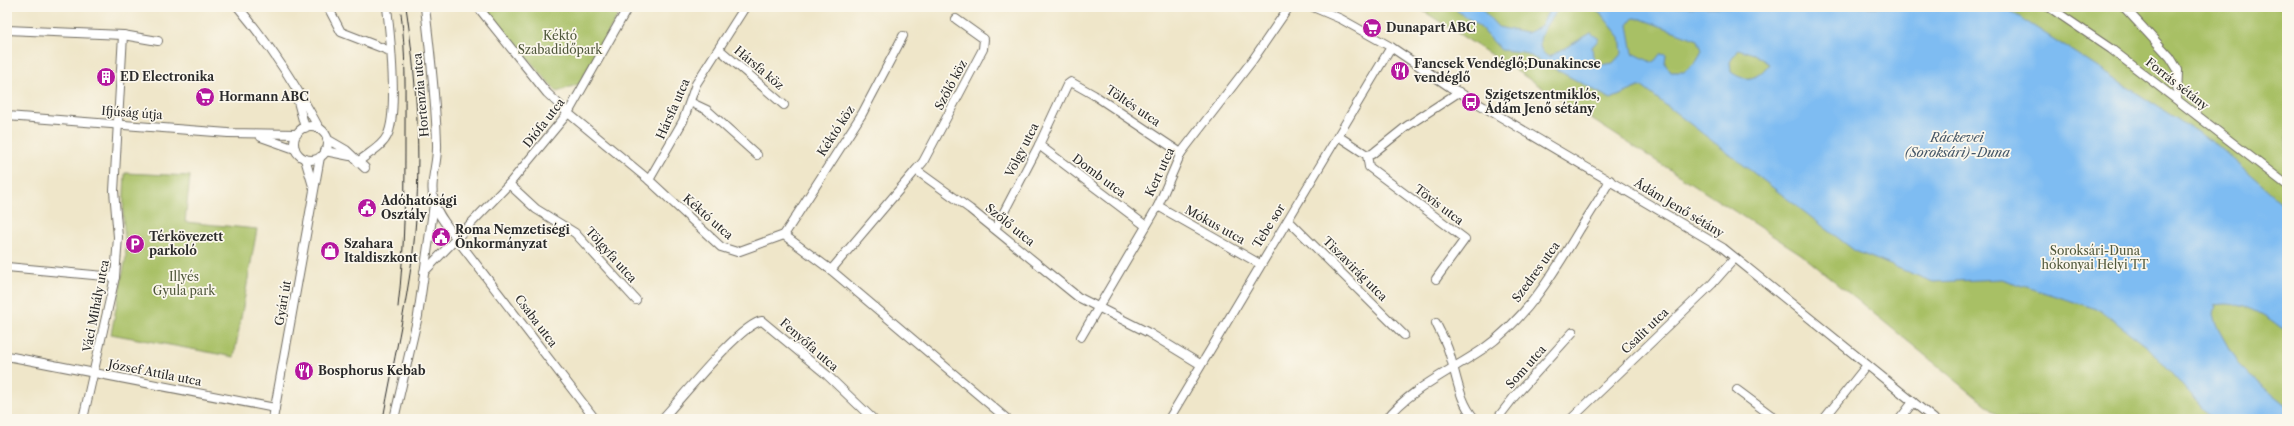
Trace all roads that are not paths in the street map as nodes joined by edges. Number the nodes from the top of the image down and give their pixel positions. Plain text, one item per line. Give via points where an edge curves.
1 (238, 7) edge
2 (328, 7) edge
3 (387, 7) edge
4 (425, 7) edge
5 (478, 7) edge
6 (628, 7) edge
7 (746, 7) edge
8 (1289, 7) edge
9 (1313, 7) edge
10 (2048, 7) edge
11 (2124, 7) edge
12 (956, 19) dead end
13 (7, 30) edge
14 (124, 35) junction
15 (902, 36) dead end
16 (158, 41) dead end
17 (1391, 47) junction
18 (719, 49) junction
19 (390, 51) junction
20 (1071, 82) joint
21 (293, 86) junction
22 (1459, 92) junction
23 (2177, 99) junction
24 (690, 102) junction
25 (784, 105) dead end
26 (568, 113) junction
27 (7, 116) edge
28 (117, 124) junction
29 (305, 128) junction
30 (319, 128) junction
31 (255, 134) junction
32 (297, 134) junction
33 (1338, 136) junction
34 (327, 139) junction
35 (1039, 145) junction
36 (295, 149) junction
37 (1181, 153) junction
38 (323, 154) junction
39 (757, 155) dead end
40 (1367, 155) junction
41 (305, 158) junction
42 (355, 160) junction
43 (365, 168) dead end
44 (916, 170) junction
45 (649, 180) junction
46 (1610, 180) junction
47 (509, 184) junction
48 (2287, 185) edge
49 (314, 191) junction
50 (434, 203) junction
51 (1158, 206) junction
52 (1288, 220) junction
53 (1146, 226) junction
54 (995, 229) junction
55 (784, 235) junction
56 (456, 238) junction
57 (1735, 258) junction
58 (1260, 264) junction
59 (7, 267) edge
60 (831, 270) junction
61 (424, 272) junction
62 (115, 277) junction
63 (1436, 279) dead end
64 (636, 300) dead end
65 (1097, 308) junction
66 (1436, 323) dead end
67 (1574, 332) dead end
68 (1404, 335) dead end
69 (1081, 337) dead end
70 (7, 356) edge
71 (1200, 364) junction
72 (1867, 365) junction
73 (1452, 367) junction
74 (95, 374) junction
75 (1737, 390) dead end
76 (1913, 402) junction
77 (275, 408) junction
78 (84, 419) edge
79 (273, 419) edge
80 (394, 419) edge
81 (595, 419) edge
82 (662, 419) edge
83 (873, 419) edge
84 (1007, 419) edge
85 (1169, 419) edge
86 (1387, 419) edge
87 (1475, 419) edge
88 (1497, 419) edge
89 (1571, 419) edge
90 (1776, 419) edge
91 (1824, 419) edge
92 (1900, 419) edge
93 (1934, 419) edge

1 - 21 street via 272,50
2 - 19 street via 341,32
3 - 19 street
4 - 50 street, Hortenzia utca via 438,147 431,184
5 - 26 street, Kéktó utca via 547,93
6 - 26 street, Diófa utca
7 - 18 street, Hársfa utca
8 - 37 street, Kert utca via 1243,73
9 - 17 street, Ádám Jenő sétány via 1341,19
10 - 23 street, Forrás sétány via 2111,49
11 - 23 street via 2170,57 2178,70
12 - 44 street, Szőlő köz via 984,39 983,49 927,155
13 - 14 street
14 - 16 street
14 - 28 street, Váci Mihály utca
15 - 55 street, Kéktó köz via 862,114
17 - 22 street, Ádám Jenő sétány
17 - 33 street, Tebe sor
18 - 24 street, Hársfa utca via 696,84
18 - 25 street, Hársfa köz
19 - 42 street via 393,71 390,129 382,142
20 - 35 street, Völgy utca via 1067,85
20 - 37 street, Töltés utca
21 - 29 street
21 - 30 street
22 - 40 street
22 - 46 street, Ádám Jenő sétány
23 - 48 street, Forrás sétány
24 - 39 street via 707,110
24 - 45 street, Hársfa utca via 683,121
26 - 45 street, Kéktó utca
26 - 47 street, Diófa utca
27 - 28 street, Ifjúság útja
28 - 31 street, Ifjúság útja
28 - 62 street, Váci Mihály utca via 114,200 118,237
29 - 30 street
29 - 32 street
30 - 34 street
31 - 32 street, Ifjúság útja
31 - 36 street, Ifjúság útja
32 - 36 street
33 - 40 street
33 - 52 street, Tebe sor
34 - 38 street
34 - 42 street via 346,150
35 - 53 street, Domb utca
35 - 54 street, Völgy utca
36 - 41 street
37 - 51 street, Kert utca
38 - 41 street via 310,160
38 - 42 street via 342,153
38 - 49 street, Gyári út
40 - 63 street, Tövis utca via 1369,167 1465,239
41 - 49 street, Gyári út
42 - 43 street
44 - 54 street, Szőlő utca
44 - 60 street
45 - 55 street, Kéktó utca via 721,247 729,251 746,249
46 - 57 street, Ádám Jenő sétány via 1723,248
46 - 73 street, Szedres utca via 1555,271 1531,303 1483,349
47 - 56 street, Diófa utca
47 - 64 street, Tölgyfa utca via 536,209 575,233
49 - 77 street, Gyári út
50 - 56 street, Csaba utca via 438,214
50 - 61 street
51 - 53 street, Kert utca
51 - 58 street, Mókus utca
52 - 58 street, Tebe sor
52 - 68 street, Tiszavirág utca
53 - 65 street, Kert utca
54 - 65 street, Szőlő utca via 1059,283
55 - 60 street
56 - 61 street, Diófa utca
56 - 81 street, Csaba utca
57 - 72 street, Ádám Jenő sétány
57 - 89 street, Csalit utca via 1712,284
58 - 71 street, Tebe sor
59 - 62 street
60 - 84 street
61 - 80 street via 413,340
62 - 74 street, Váci Mihály utca
65 - 69 street, Kert utca
65 - 71 street, Szőlő utca via 1138,326
66 - 73 street via 1449,351
67 - 88 street, Som utca
70 - 74 street, József Attila utca
71 - 85 street, Tebe sor
72 - 76 street, Ádám Jenő sétány
72 - 91 street
73 - 86 street, Szedres utca via 1403,403
73 - 87 street via 1466,405
74 - 77 street, József Attila utca
74 - 78 street, Váci Mihály utca
75 - 90 street
76 - 92 street
76 - 93 street, Ádám Jenő sétány
77 - 79 street, Gyári út
82 - 83 street, Fenyőfa utca via 739,335 751,325 762,321 827,375

